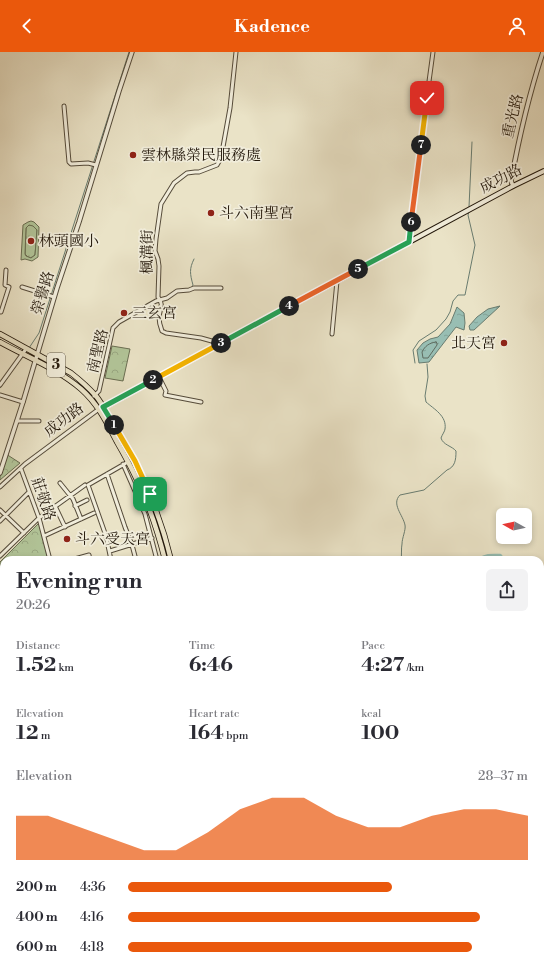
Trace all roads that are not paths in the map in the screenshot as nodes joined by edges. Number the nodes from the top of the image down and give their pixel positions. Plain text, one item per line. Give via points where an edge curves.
1 (132, 52) edge
2 (236, 52) edge
3 (433, 52) edge
4 (543, 52) edge
5 (64, 106) dead end
6 (96, 165) junction
7 (544, 171) edge
8 (513, 186) junction
9 (409, 242) junction
10 (6, 270) dead end
11 (338, 281) junction
12 (22, 287) dead end
13 (221, 288) dead end
14 (54, 297) junction
15 (160, 300) junction
16 (2, 312) dead end
17 (0, 334) edge
18 (332, 334) dead end
19 (0, 342) edge
20 (219, 344) junction
21 (26, 349) junction
22 (22, 354) junction
23 (37, 354) junction
24 (35, 361) junction
25 (159, 377) junction
26 (0, 385) edge
27 (0, 395) edge
28 (95, 395) junction
29 (91, 399) junction
30 (23, 402) junction
31 (201, 402) dead end
32 (101, 408) junction
33 (17, 421) junction
34 (39, 421) dead end
35 (125, 463) junction
36 (21, 469) junction
37 (0, 473) edge
38 (107, 474) junction
39 (60, 483) dead end
40 (87, 485) junction
41 (0, 487) edge
42 (30, 492) junction
43 (70, 495) junction
44 (87, 500) dead end
45 (55, 506) junction
46 (75, 506) junction
47 (0, 510) edge
48 (94, 513) dead end
49 (6, 515) junction
50 (39, 518) junction
51 (81, 519) junction
52 (0, 521) edge
53 (160, 522) junction
54 (154, 524) junction
55 (65, 526) junction
56 (24, 533) junction
57 (44, 536) junction
58 (152, 538) junction
59 (132, 545) junction
60 (110, 551) junction
61 (0, 556) edge
62 (49, 556) edge
63 (111, 556) edge
64 (135, 556) edge
65 (156, 556) edge
66 (164, 556) edge
67 (170, 556) edge

1 - 6 street, 榮譽路
2 - 15 street, 楓溝街 via 221,158 217,165 183,176 172,186 161,204 156,245
3 - 9 street
4 - 8 street, 重光路 via 518,146 511,182
5 - 6 street via 69,162
6 - 14 street, 榮譽路
7 - 8 main road, 成功路
8 - 9 main road, 成功路
9 - 11 main road, 成功路
10 - 16 street via 5,285 9,287
11 - 18 street
11 - 20 main road, 成功路
12 - 14 street
13 - 15 street, 南聖路 via 177,291
14 - 23 street, 榮譽路
15 - 20 street, 楓溝街 via 159,316 162,331
15 - 28 street, 南聖路 via 119,322 113,328 99,391
17 - 21 main road, 3
19 - 22 main road, 3
20 - 25 main road, 成功路
21 - 22 street
21 - 23 main road, 3
22 - 24 main road, 3
22 - 26 street
23 - 24 street, 榮譽路
23 - 28 main road, 3 via 71,373
24 - 29 main road, 3 via 64,376
24 - 30 street, 榮譽路
25 - 31 street via 166,391 165,395
25 - 32 main road, 成功路
27 - 30 street
28 - 29 street, 南聖路
28 - 32 main road, 3
29 - 32 main road, 3
30 - 33 street, 榮譽路
32 - 35 main road, 3
32 - 36 street, 成功路
32 - 53 main road, 3 via 135,461
33 - 34 street
33 - 37 street, 榮譽路
35 - 38 street
35 - 54 main road, 3 via 136,479
35 - 58 street
36 - 41 street, 成功路
36 - 42 street, 莊敬路
38 - 40 street
38 - 59 street
39 - 43 street
40 - 43 street
40 - 60 street
42 - 49 street
42 - 50 street, 莊敬路
43 - 45 street
43 - 46 street
44 - 46 street
45 - 50 street
45 - 55 street
46 - 51 street
47 - 49 street
48 - 51 street
49 - 52 street
49 - 56 street
50 - 56 street
50 - 57 street, 莊敬路
51 - 55 street
53 - 54 main road
53 - 67 main road, 3
54 - 66 main road, 3
55 - 57 street
56 - 61 street
57 - 62 street, 莊敬路
58 - 59 street
58 - 65 street
59 - 60 street
59 - 64 street
60 - 63 street

